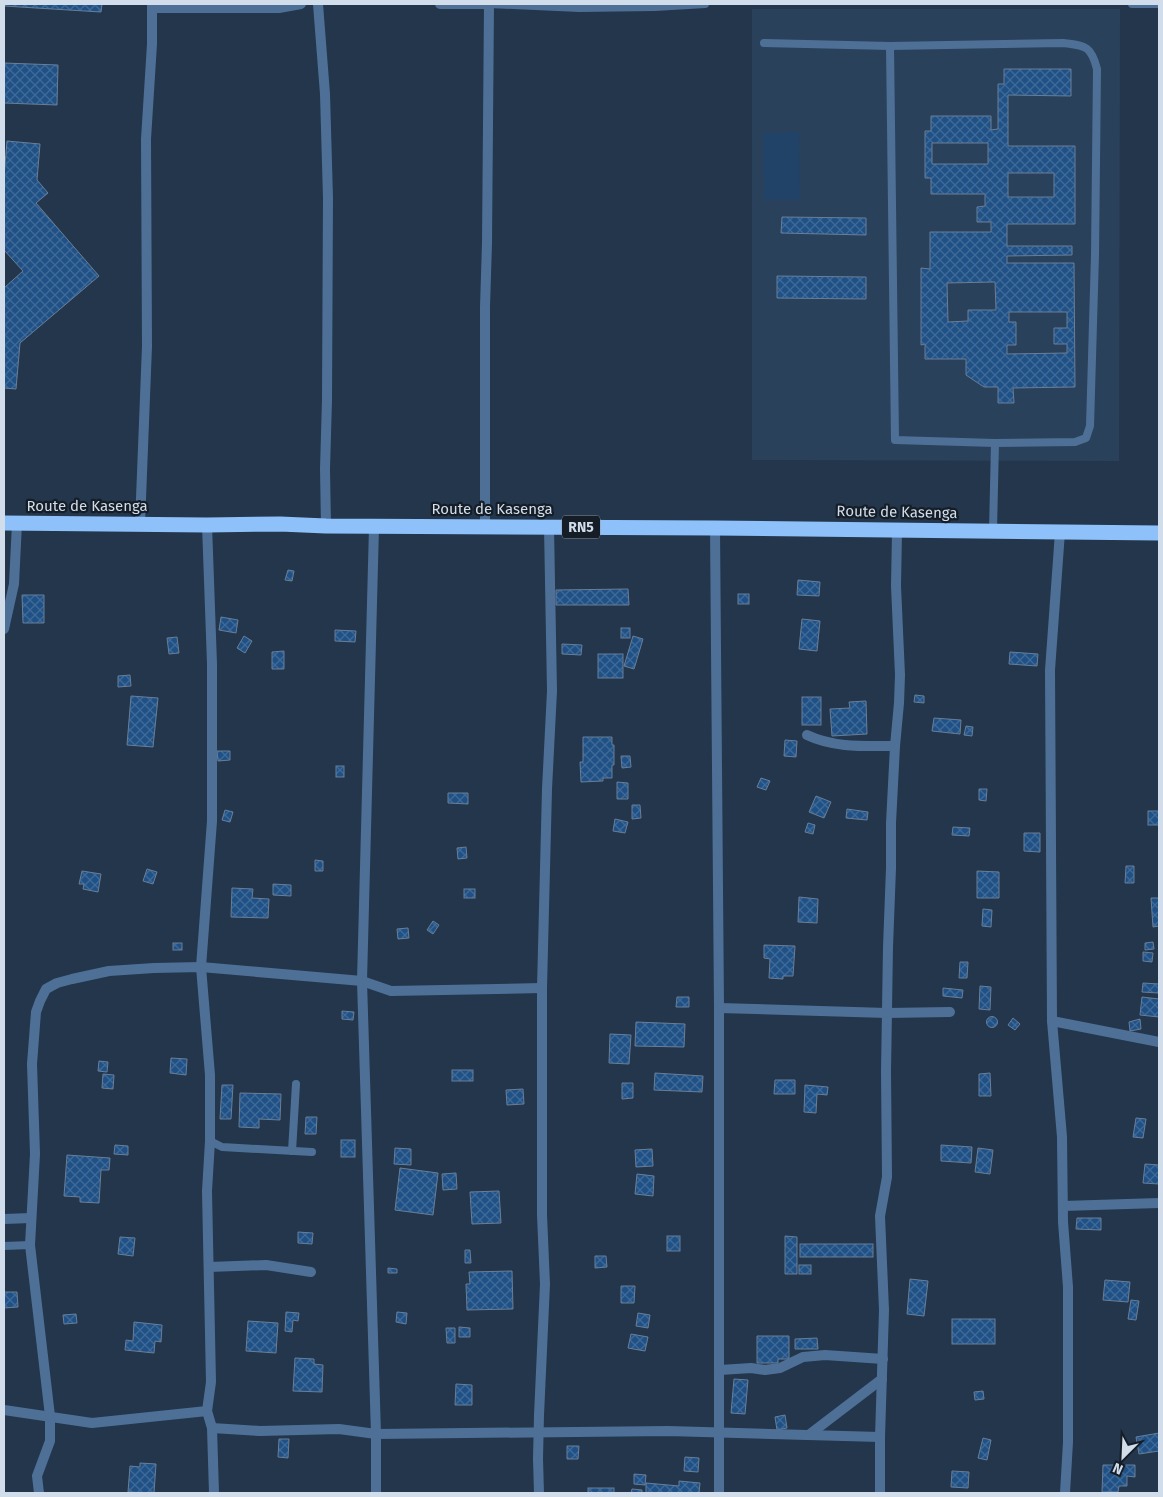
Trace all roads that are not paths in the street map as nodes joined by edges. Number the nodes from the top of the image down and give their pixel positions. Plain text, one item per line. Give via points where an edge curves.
1 (301, 4) edge
2 (318, 4) edge
3 (440, 4) edge
4 (489, 4) edge
5 (706, 4) edge
6 (1132, 4) edge
7 (1159, 4) edge
8 (152, 6) edge
9 (764, 43) dead end
10 (890, 46) junction
11 (995, 443) junction
12 (10, 523) edge
13 (140, 524) junction
14 (208, 525) junction
15 (326, 526) junction
16 (374, 526) junction
17 (485, 526) junction
18 (550, 527) junction
19 (715, 528) junction
20 (897, 530) junction
21 (993, 532) junction
22 (1060, 532) junction
23 (1159, 533) edge
24 (4, 629) edge
25 (807, 735) dead end
26 (895, 746) junction
27 (202, 967) junction
28 (362, 982) junction
29 (542, 988) junction
30 (719, 1008) junction
31 (950, 1012) dead end
32 (887, 1013) junction
33 (1052, 1021) junction
34 (1159, 1042) edge
35 (296, 1084) dead end
36 (210, 1141) junction
37 (292, 1151) junction
38 (312, 1152) dead end
39 (1159, 1203) edge
40 (1063, 1206) junction
41 (31, 1218) junction
42 (4, 1219) edge
43 (30, 1244) junction
44 (4, 1246) edge
45 (209, 1267) junction
46 (311, 1272) dead end
47 (883, 1358) junction
48 (720, 1370) junction
49 (882, 1379) junction
50 (4, 1410) edge
51 (207, 1411) junction
52 (50, 1416) junction
53 (212, 1428) junction
54 (540, 1432) junction
55 (720, 1433) junction
56 (376, 1434) junction
57 (810, 1434) junction
58 (880, 1437) junction
59 (40, 1493) edge
60 (214, 1493) edge
61 (376, 1493) edge
62 (539, 1493) edge
63 (719, 1493) edge
64 (880, 1493) edge
65 (1065, 1493) edge

1 - 8 street via 279,8
2 - 15 street via 328,198
3 - 4 street
4 - 5 lane via 579,8
4 - 17 street
6 - 7 lane
8 - 13 street via 146,139 148,346
9 - 10 lane
10 - 11 lane via 895,440
10 - 11 lane via 1063,43 1082,46 1093,54 1097,69 1090,426 1086,438 1075,442
11 - 21 lane
12 - 13 highway, Route de Kasenga / RN5
12 - 24 street via 14,584
13 - 14 highway, Route de Kasenga / RN5
14 - 15 highway, Route de Kasenga / RN5
14 - 27 street via 212,821
15 - 16 highway, Route de Kasenga / RN5
16 - 17 highway, Route de Kasenga / RN5
16 - 28 street
17 - 18 highway, Route de Kasenga / RN5
18 - 19 highway, Route de Kasenga / RN5
18 - 29 street via 552,690
19 - 20 highway, Route de Kasenga / RN5
19 - 30 street
20 - 21 highway, Route de Kasenga / RN5
20 - 26 street via 896,606 900,675
21 - 22 highway, Route de Kasenga / RN5
22 - 23 highway, Route de Kasenga / RN5
22 - 33 street via 1050,670
25 - 26 street via 845,745
26 - 32 street via 890,823
27 - 28 street
27 - 36 street via 210,1075
27 - 41 street via 109,971 57,983 46,989 36,1012 32,1064 35,1154
28 - 29 street via 391,991
28 - 56 street
29 - 54 street via 545,1284
30 - 32 street
30 - 48 street
31 - 32 street
32 - 47 street via 887,1177 880,1216
33 - 34 street
33 - 40 street via 1062,1137
35 - 37 lane
36 - 37 lane via 222,1147
36 - 45 street via 207,1192
37 - 38 lane
39 - 40 street
40 - 65 street via 1068,1288
41 - 42 street
41 - 43 street
43 - 44 lane
43 - 52 street
45 - 46 street via 266,1265
45 - 51 street via 210,1382
47 - 48 street via 825,1354 803,1357 780,1368
47 - 49 street
48 - 55 street
49 - 57 street
49 - 58 street
50 - 52 street
51 - 52 street via 92,1423
51 - 53 street
52 - 59 street via 50,1441 37,1476
53 - 56 street via 339,1429
53 - 60 street
54 - 55 street
54 - 56 street
54 - 62 street
55 - 57 street
55 - 63 street
56 - 61 street
57 - 58 street
58 - 64 street

